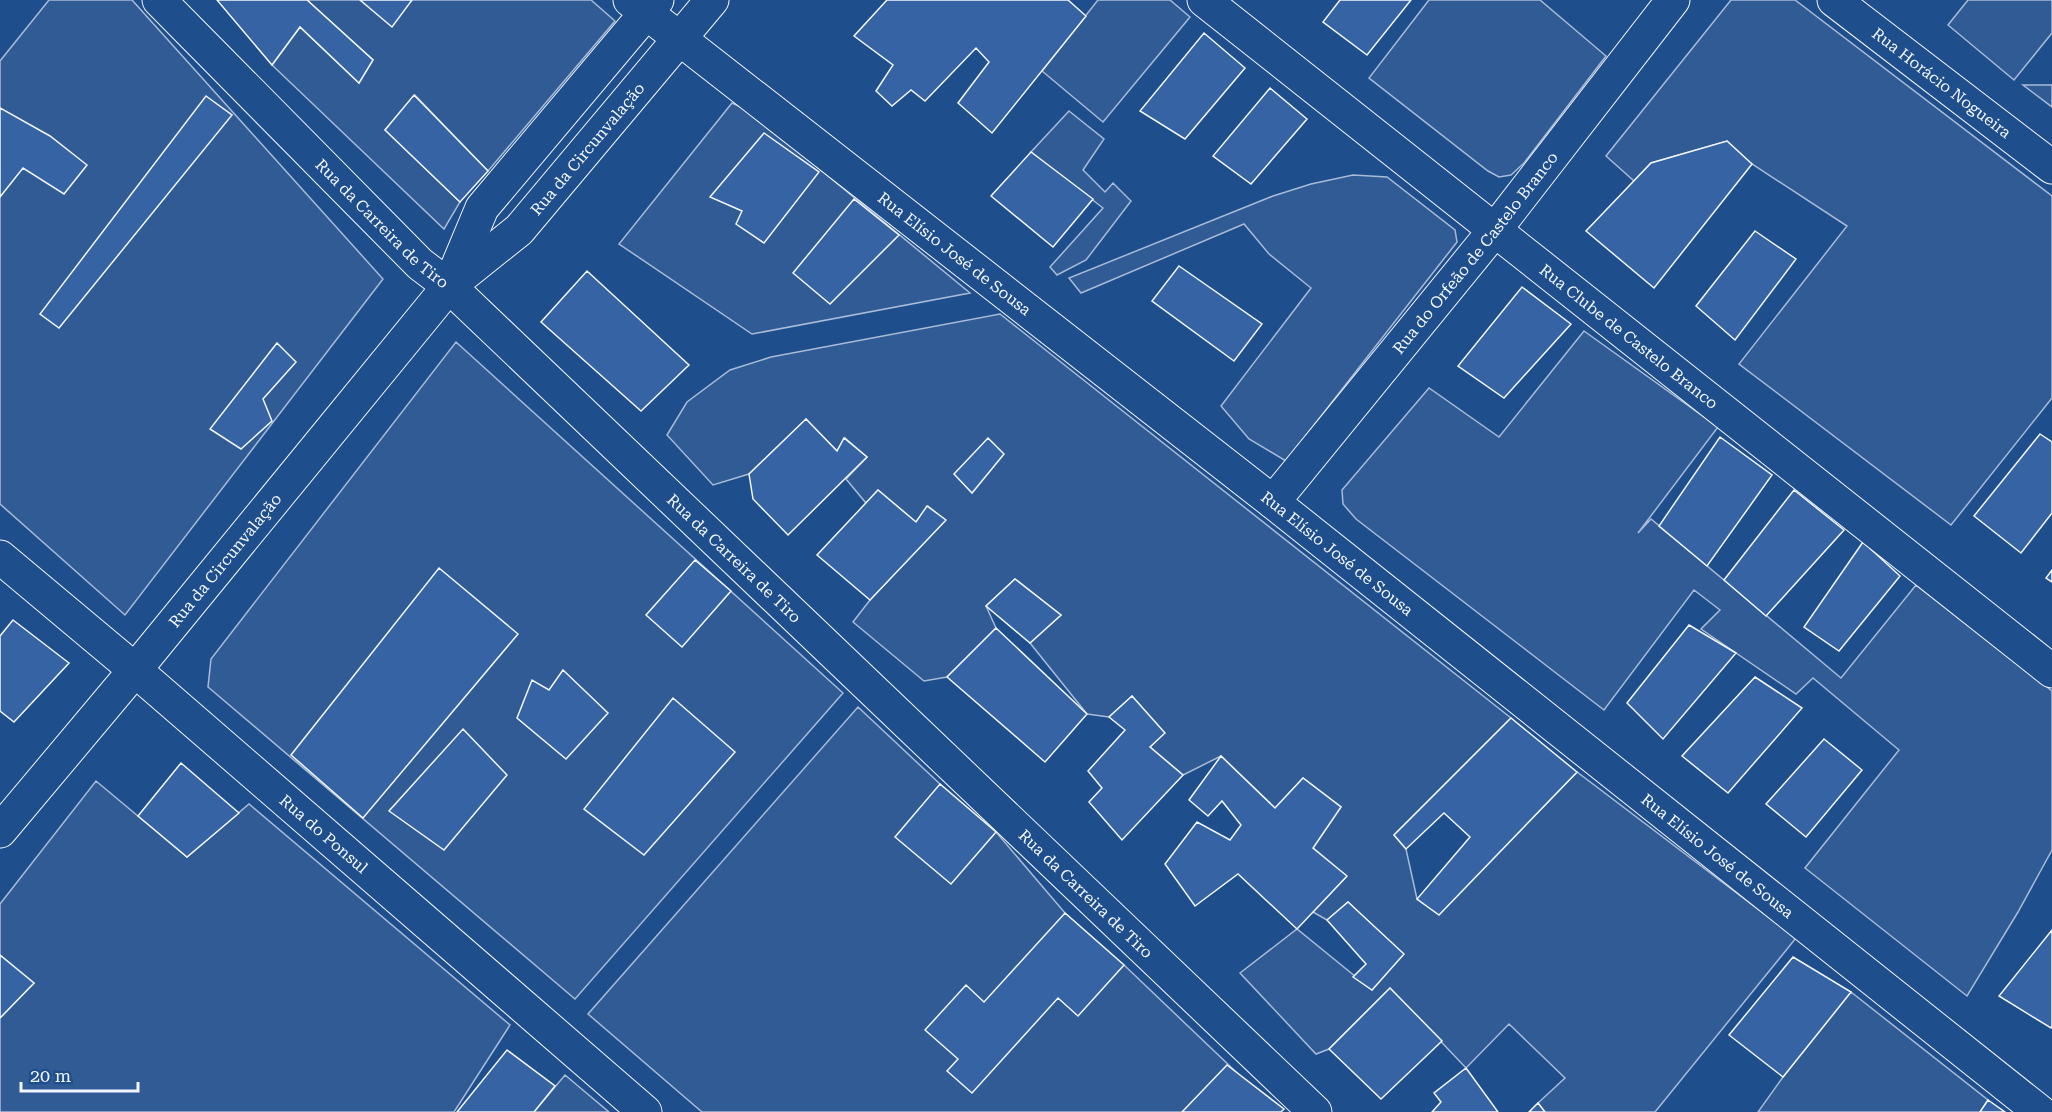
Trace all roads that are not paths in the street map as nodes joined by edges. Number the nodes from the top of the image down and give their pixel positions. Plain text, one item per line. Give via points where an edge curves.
1 (159, 0) edge
2 (712, 0) edge
3 (1204, 0) edge
4 (1673, 0) edge
5 (1834, 0) edge
6 (644, 4) edge
7 (678, 39) junction
8 (2052, 166) edge
9 (1494, 231) junction
10 (449, 286) junction
11 (1273, 502) junction
12 (0, 557) edge
13 (135, 670) junction
14 (2052, 671) edge
15 (0, 831) edge
16 (645, 1112) edge
17 (1315, 1112) edge
18 (2040, 1112) edge

1 - 10 street, Rua da Carreira de Tiro via 420,264
2 - 7 street, Rua da Circunvalação
3 - 9 street, Rua Clube de Castelo Branco
4 - 9 street, Rua do Orfeão de Castelo Branco
5 - 8 street, Rua Horácio Nogueira
6 - 7 street, Rua Elísio José de Sousa
6 - 10 street, Rua da Circunvalação via 482,208
7 - 10 street, Rua da Circunvalação via 519,230
7 - 11 street, Rua Elísio José de Sousa
9 - 11 street, Rua do Orfeão de Castelo Branco
9 - 14 street, Rua Clube de Castelo Branco
10 - 13 street, Rua da Circunvalação
10 - 17 street, Rua da Carreira de Tiro
11 - 18 street, Rua Elísio José de Sousa
12 - 13 street, Rua do Ponsul
13 - 15 street, Rua da Circunvalação
13 - 16 street, Rua do Ponsul

